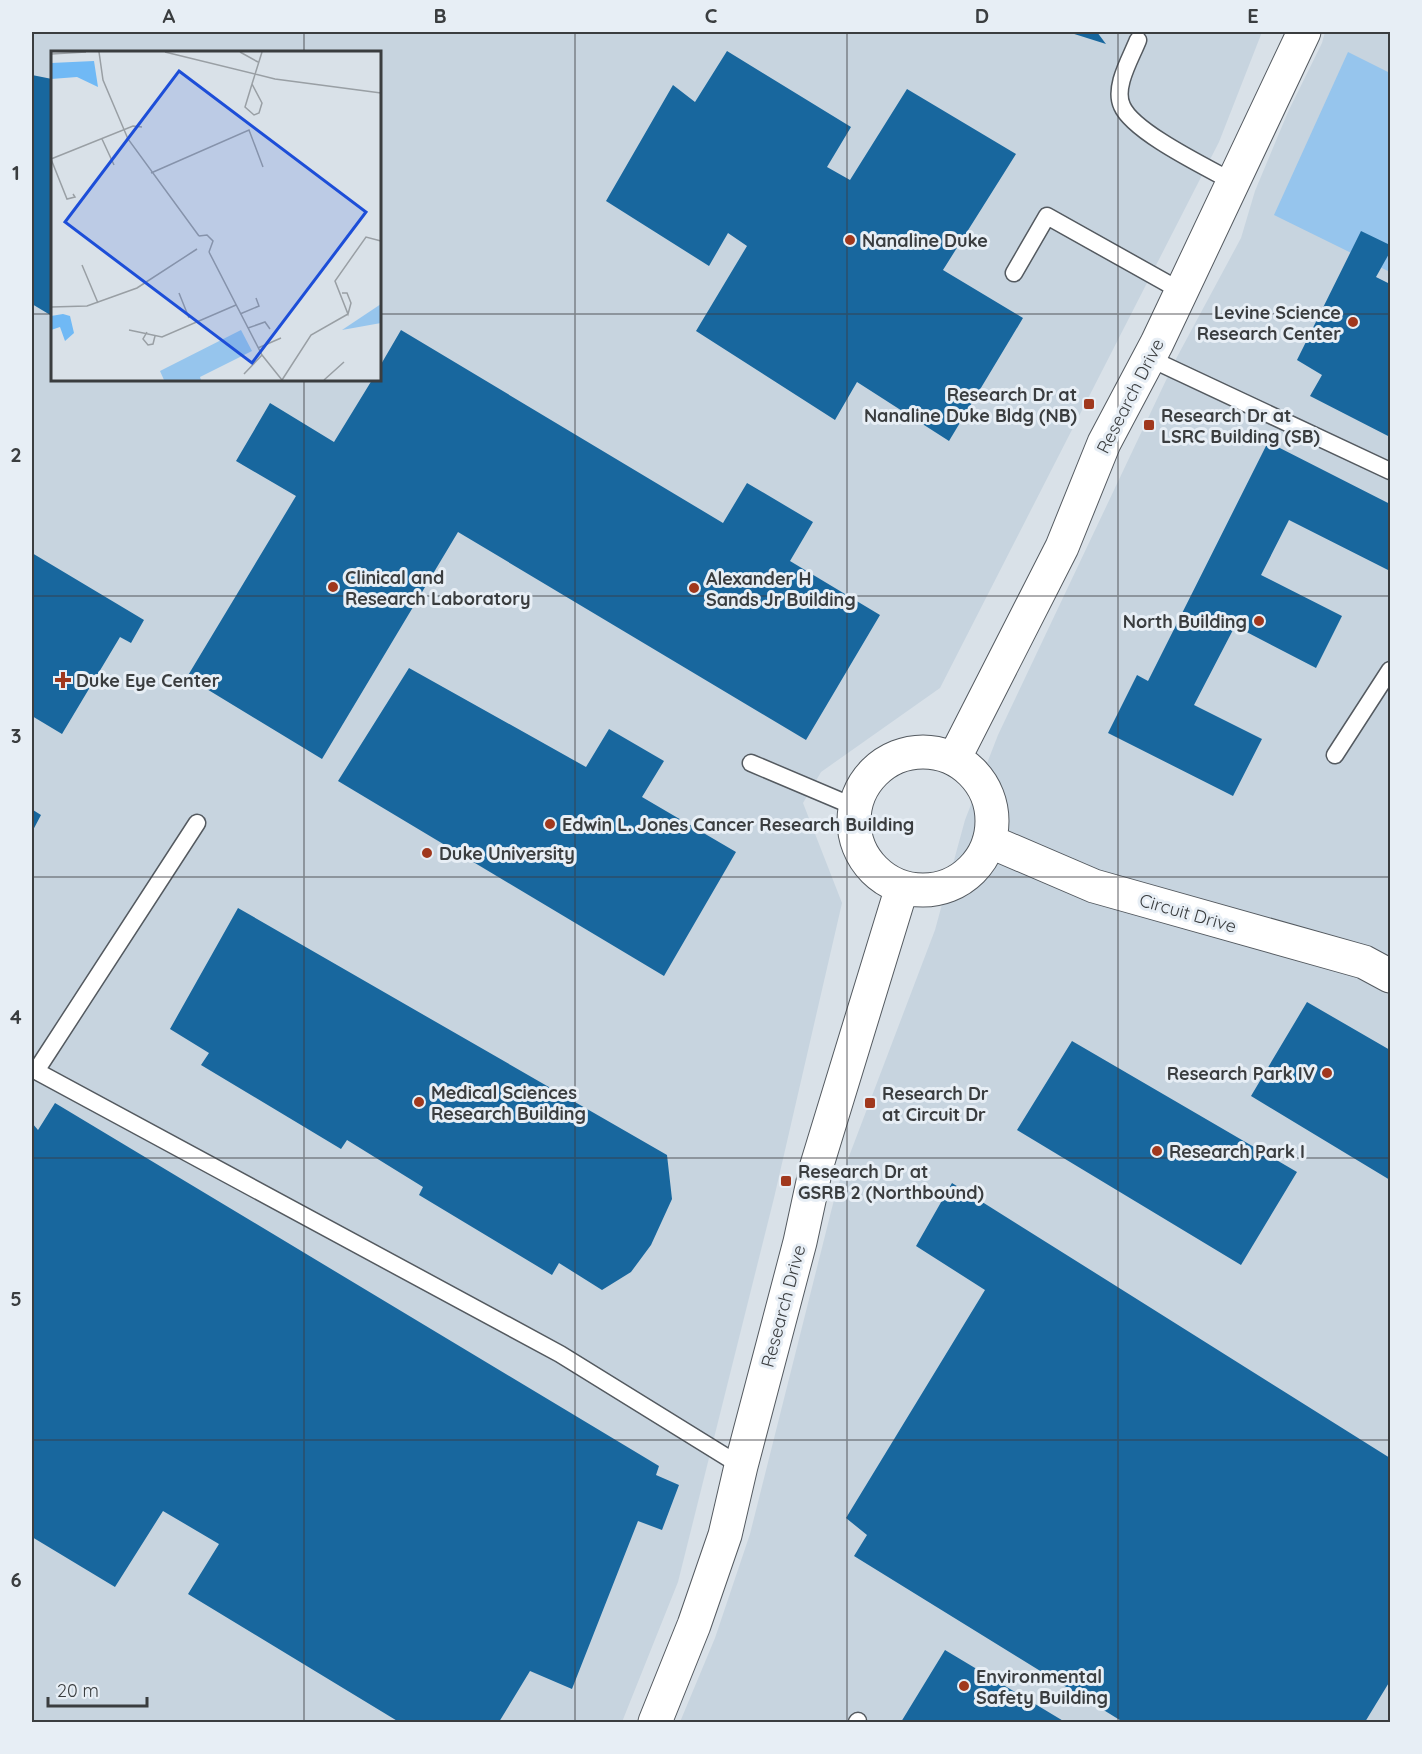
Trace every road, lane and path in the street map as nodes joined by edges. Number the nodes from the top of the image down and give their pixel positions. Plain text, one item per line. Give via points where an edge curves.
1 (1303, 32) edge
2 (1138, 40) dead end
3 (1233, 182) junction
4 (1014, 273) dead end
5 (1181, 291) junction
6 (1149, 358) junction
7 (1390, 471) edge
8 (1390, 670) edge
9 (1335, 755) dead end
10 (954, 759) junction
11 (751, 763) dead end
12 (855, 807) junction
13 (196, 823) dead end
14 (989, 841) junction
15 (902, 887) junction
16 (1390, 976) edge
17 (741, 1466) junction
18 (655, 1722) edge

1 - 3 street, Research Drive
2 - 3 lane via 1121,81 1121,105 1136,125
3 - 5 street, Research Drive
4 - 5 lane via 1047,216
5 - 6 street, Research Drive
6 - 7 lane
6 - 10 street, Research Drive via 1104,443 1062,547
8 - 9 lane
10 - 12 street via 931,752 899,755 880,766 864,783
10 - 14 street via 976,775 986,791 993,823
11 - 12 lane
12 - 15 street via 858,845 869,864 883,878
13 - 17 lane via 36,1071 560,1354
14 - 15 street via 980,861 963,878 941,888
14 - 16 street, Circuit Drive via 1094,886 1364,962
15 - 17 street, Research Drive via 816,1168
17 - 18 street, Research Drive via 725,1535

